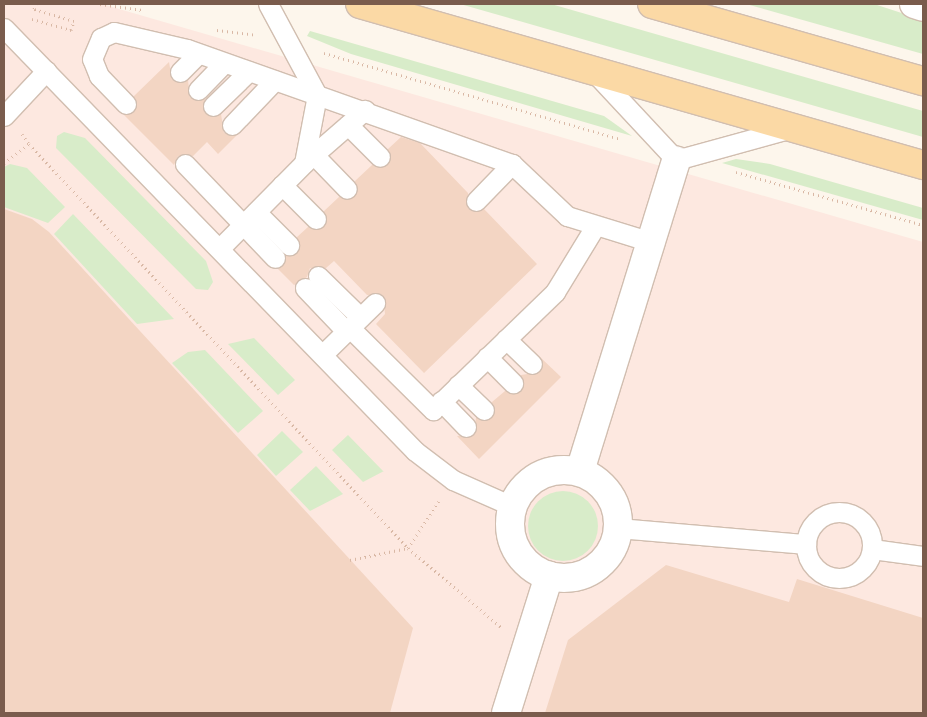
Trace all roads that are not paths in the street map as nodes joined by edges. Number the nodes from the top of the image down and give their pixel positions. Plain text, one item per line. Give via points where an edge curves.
1 (268, 4) edge
2 (360, 4) edge
3 (652, 4) edge
4 (914, 4) edge
5 (923, 7) edge
6 (4, 28) edge
7 (193, 52) junction
8 (224, 63) junction
9 (592, 70) junction
10 (46, 71) junction
11 (249, 71) junction
12 (180, 72) dead end
13 (275, 80) junction
14 (923, 81) edge
15 (198, 90) dead end
16 (317, 95) junction
17 (126, 104) dead end
18 (213, 106) dead end
19 (366, 110) junction
20 (5, 113) edge
21 (384, 116) junction
22 (232, 125) dead end
23 (348, 125) junction
24 (793, 128) junction
25 (403, 135) dead end
26 (380, 157) dead end
27 (309, 159) junction
28 (676, 160) junction
29 (185, 164) dead end
30 (512, 164) junction
31 (923, 165) edge
32 (282, 185) junction
33 (347, 190) dead end
34 (476, 201) dead end
35 (249, 218) junction
36 (316, 219) dead end
37 (594, 228) junction
38 (648, 241) junction
39 (220, 248) junction
40 (282, 252) dead end
41 (312, 282) dead end
42 (375, 303) dead end
43 (352, 325) junction
44 (506, 339) junction
45 (323, 354) junction
46 (487, 357) junction
47 (532, 364) dead end
48 (513, 383) dead end
49 (458, 385) junction
50 (441, 401) junction
51 (484, 410) dead end
52 (466, 427) dead end
53 (580, 471) junction
54 (512, 506) junction
55 (618, 528) junction
56 (806, 544) junction
57 (872, 548) junction
58 (923, 556) edge
59 (549, 576) junction
60 (506, 713) edge

1 - 16 lane
2 - 9 main road
3 - 14 main road
4 - 5 street
6 - 10 lane
7 - 8 lane
7 - 12 lane
7 - 17 lane via 127,32 101,38 92,51 93,68
8 - 11 lane
8 - 15 lane
9 - 24 main road
9 - 28 lane
10 - 20 lane
10 - 39 lane
11 - 13 lane
11 - 18 lane
13 - 16 lane
13 - 22 lane
16 - 19 lane
16 - 27 lane
19 - 21 lane
19 - 23 lane
21 - 25 lane
21 - 30 lane
23 - 26 lane
23 - 27 lane
24 - 28 lane
24 - 31 main road
27 - 32 lane
27 - 33 lane
28 - 38 street
29 - 35 lane
30 - 34 lane
30 - 37 lane via 567,216
32 - 35 lane
32 - 36 lane
35 - 39 lane
35 - 40 lane
37 - 38 lane
37 - 44 lane via 555,292
38 - 53 street
39 - 45 lane
41 - 43 lane
42 - 43 lane
43 - 45 lane
43 - 50 lane via 433,410
44 - 46 lane
44 - 47 lane
45 - 54 lane via 440,472
46 - 48 lane
46 - 49 lane
49 - 50 lane
49 - 51 lane
50 - 52 lane
53 - 54 street via 541,474 521,490
53 - 55 street via 605,488 614,502
54 - 59 street via 509,525 515,548 532,568
55 - 56 lane
55 - 59 street via 610,554 594,570 572,578
56 - 57 lane via 820,518 844,513 865,525
56 - 57 lane via 812,564 825,581 852,576 866,565
57 - 58 lane
59 - 60 street

